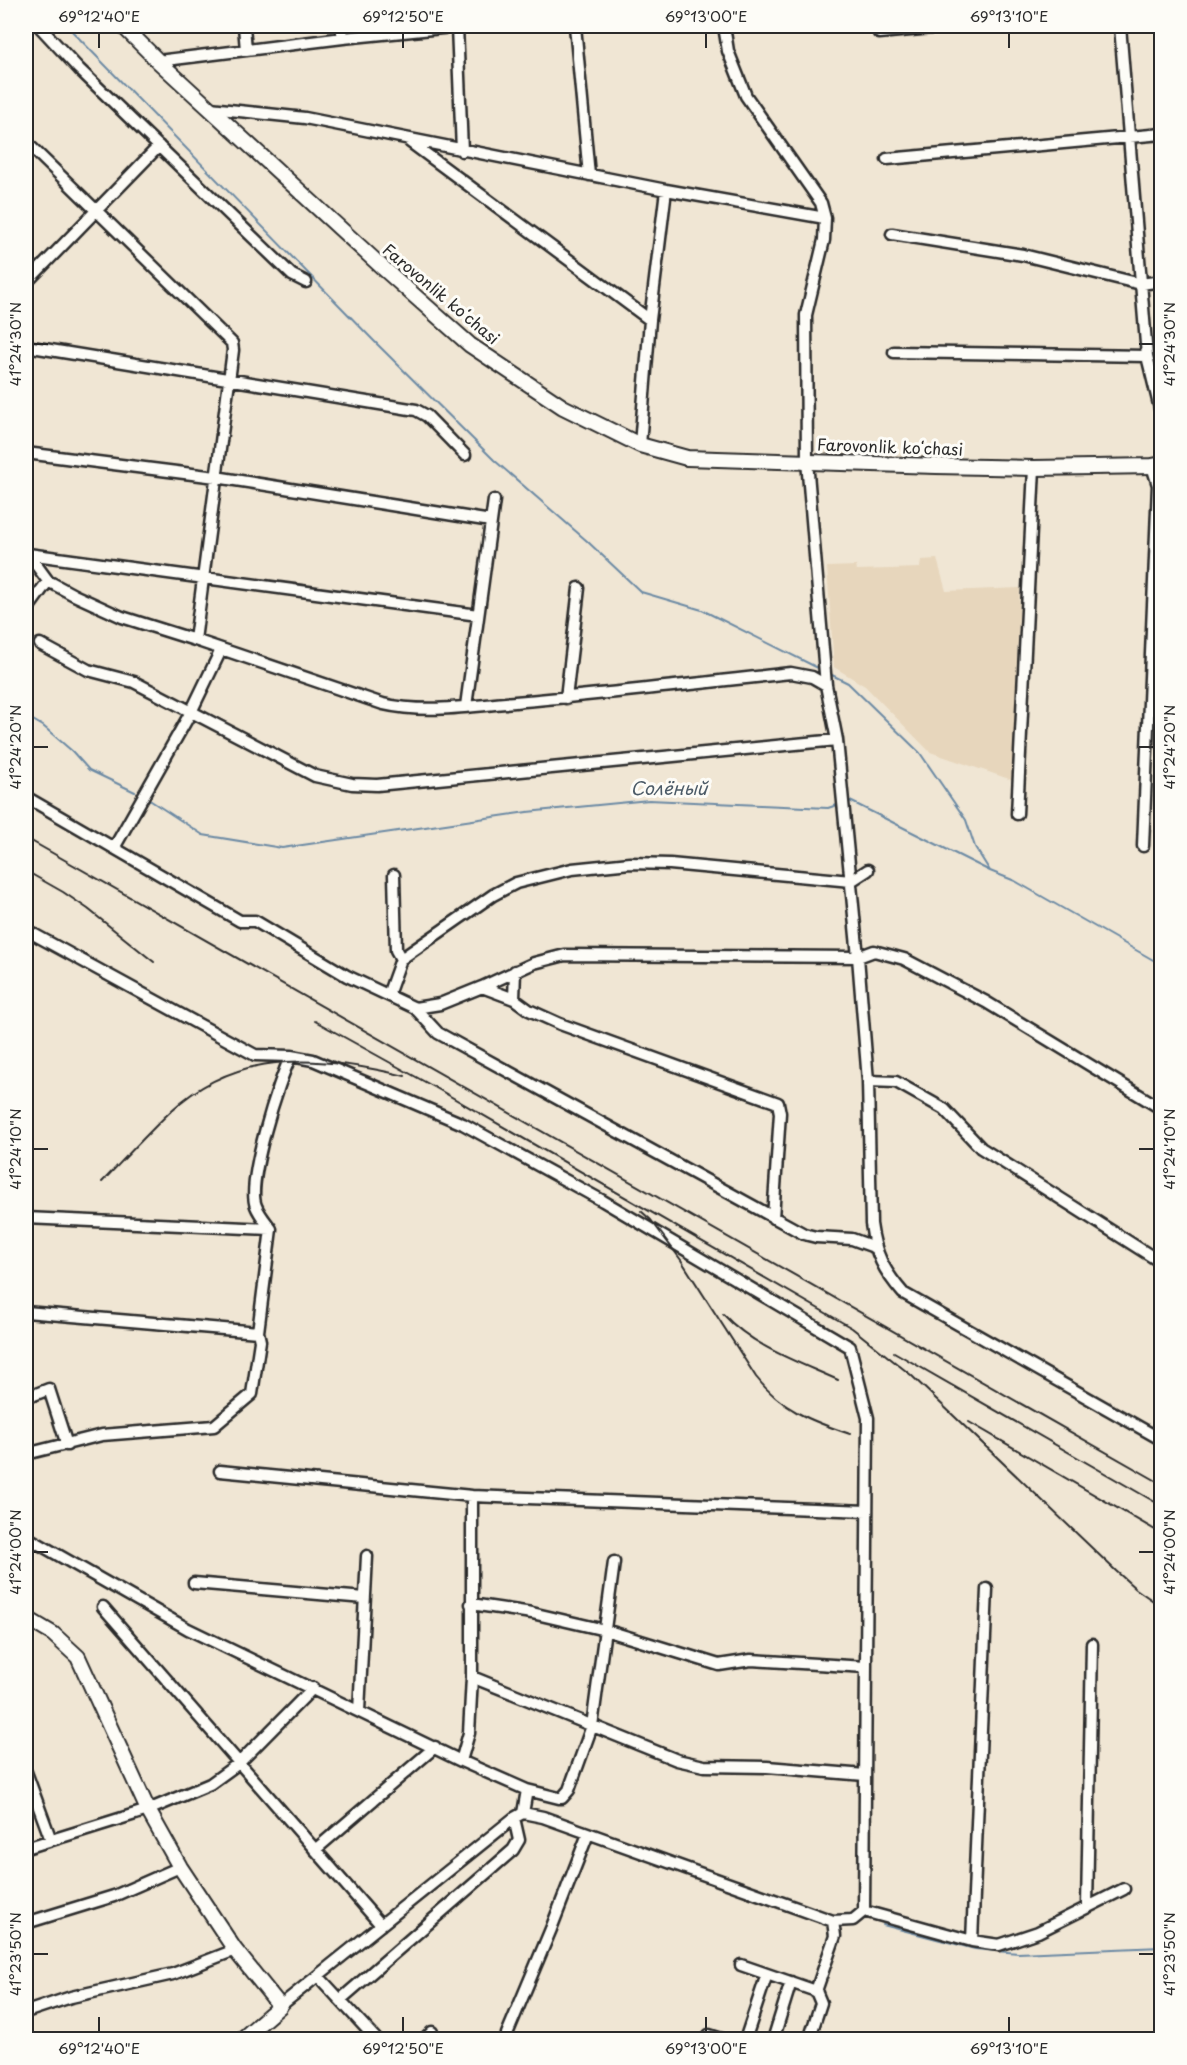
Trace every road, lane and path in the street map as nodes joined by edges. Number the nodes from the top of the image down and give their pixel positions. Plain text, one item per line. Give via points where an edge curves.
1 (39, 26) edge
2 (123, 26) edge
3 (244, 26) edge
4 (341, 26) edge
5 (457, 26) edge
6 (462, 26) edge
7 (575, 26) edge
8 (724, 26) edge
9 (953, 26) edge
10 (1120, 26) edge
11 (435, 27) edge
12 (879, 33) dead end
13 (342, 38) junction
14 (246, 50) junction
15 (158, 61) junction
16 (210, 108) junction
17 (1161, 134) edge
18 (1129, 136) junction
19 (408, 140) junction
20 (26, 142) edge
21 (159, 146) junction
22 (462, 151) junction
23 (888, 159) dead end
24 (589, 175) junction
25 (666, 190) junction
26 (97, 210) junction
27 (825, 218) junction
28 (892, 234) dead end
29 (28, 276) edge
30 (1161, 281) edge
31 (306, 282) dead end
32 (1141, 284) junction
33 (650, 320) junction
34 (26, 346) edge
35 (894, 352) dead end
36 (1147, 356) junction
37 (229, 378) junction
38 (1161, 417) edge
39 (640, 445) junction
40 (26, 453) edge
41 (465, 455) dead end
42 (807, 461) junction
43 (1157, 465) edge
44 (1034, 468) junction
45 (216, 477) junction
46 (494, 500) dead end
47 (491, 520) junction
48 (27, 553) edge
49 (203, 577) junction
50 (48, 581) junction
51 (579, 588) dead end
52 (26, 611) edge
53 (478, 615) junction
54 (195, 640) junction
55 (40, 644) dead end
56 (221, 650) junction
57 (825, 681) junction
58 (566, 698) junction
59 (466, 706) junction
60 (191, 712) junction
61 (837, 740) junction
62 (26, 797) edge
63 (1017, 814) dead end
64 (1143, 846) dead end
65 (114, 848) junction
66 (868, 870) dead end
67 (394, 875) dead end
68 (851, 881) junction
69 (26, 930) edge
70 (858, 957) junction
71 (401, 959) junction
72 (515, 971) junction
73 (482, 987) junction
74 (388, 995) junction
75 (514, 999) junction
76 (415, 1008) junction
77 (291, 1056) junction
78 (867, 1081) junction
79 (1161, 1109) edge
80 (26, 1218) edge
81 (773, 1218) junction
82 (271, 1229) junction
83 (874, 1247) junction
84 (1161, 1263) edge
85 (26, 1312) edge
86 (258, 1332) junction
87 (26, 1398) edge
88 (1161, 1440) edge
89 (67, 1445) junction
90 (26, 1454) edge
91 (220, 1471) dead end
92 (472, 1496) junction
93 (867, 1511) junction
94 (30, 1539) dead end
95 (368, 1556) dead end
96 (614, 1562) dead end
97 (194, 1583) dead end
98 (987, 1588) dead end
99 (364, 1598) junction
100 (471, 1604) junction
101 (103, 1607) dead end
102 (26, 1618) edge
103 (605, 1630) junction
104 (1092, 1644) dead end
105 (866, 1667) junction
106 (472, 1677) junction
107 (312, 1689) junction
108 (359, 1711) junction
109 (592, 1726) junction
110 (435, 1747) junction
111 (461, 1761) junction
112 (239, 1763) junction
113 (26, 1772) edge
114 (865, 1775) junction
115 (527, 1790) junction
116 (148, 1809) junction
117 (518, 1816) junction
118 (588, 1834) junction
119 (51, 1840) junction
120 (26, 1848) edge
121 (315, 1850) junction
122 (180, 1867) junction
123 (1124, 1890) dead end
124 (1087, 1907) junction
125 (864, 1911) junction
126 (833, 1921) junction
127 (26, 1923) edge
128 (381, 1925) junction
129 (972, 1941) junction
130 (235, 1950) junction
131 (741, 1965) dead end
132 (767, 1974) junction
133 (318, 1976) junction
134 (791, 1982) junction
135 (816, 1991) junction
136 (340, 2000) junction
137 (280, 2006) junction
138 (26, 2012) edge
139 (507, 2034) dead end
140 (709, 2035) dead end
141 (240, 2040) edge
142 (376, 2040) edge
143 (725, 2040) edge
144 (745, 2040) edge
145 (773, 2040) edge
146 (809, 2040) edge

1 - 21 street
2 - 15 street, Farovonlik koʻchasi
3 - 14 street
4 - 13 street
5 - 6 street
5 - 11 street
5 - 22 street
7 - 24 street
8 - 27 street via 728,51 746,96 821,203
9 - 12 street
10 - 18 street
11 - 13 street
13 - 14 street
14 - 15 street
15 - 16 street, Farovonlik koʻchasi
16 - 19 street via 305,118
16 - 39 street, Farovonlik koʻchasi via 470,345 563,408
17 - 18 street
18 - 23 street
18 - 32 street
19 - 22 street
19 - 33 street
20 - 26 street
21 - 26 street
21 - 31 street via 292,275
22 - 24 street
24 - 25 street
25 - 27 street
25 - 33 street
26 - 29 street
26 - 37 street via 232,343
27 - 42 street via 824,240 806,315
28 - 32 street via 1023,255
30 - 32 street
32 - 36 street
33 - 39 street
34 - 37 street
35 - 36 street
36 - 38 street
37 - 41 street via 416,410 427,416
37 - 45 street
39 - 42 street, Farovonlik koʻchasi via 687,458
40 - 45 street
42 - 44 street, Farovonlik koʻchasi
42 - 57 street
43 - 44 street, Farovonlik koʻchasi
43 - 64 street
44 - 63 street
45 - 47 street
45 - 49 street
46 - 47 street
47 - 53 street
48 - 49 street
48 - 50 street
49 - 53 street
49 - 54 street
50 - 52 street
50 - 54 street via 122,617
51 - 58 street
53 - 59 street
54 - 56 street
55 - 60 street via 88,670 134,681
56 - 59 street via 402,709
56 - 60 street
57 - 58 street via 792,673
57 - 61 street
58 - 59 street
60 - 61 street via 315,776 352,784 377,785
60 - 65 street
61 - 68 street
62 - 65 street
65 - 74 street via 240,921 255,921 347,976
66 - 68 street
67 - 71 street via 396,950
68 - 70 street
68 - 71 street via 630,862 572,869 516,883 493,895
69 - 77 street via 255,1055
70 - 72 street via 565,955
70 - 78 street
70 - 79 street via 874,951 904,959 986,1002
71 - 74 street
72 - 73 street
72 - 75 street
73 - 75 street
73 - 76 street via 440,1004
74 - 76 street
75 - 81 street via 560,1024 778,1104
76 - 81 street via 438,1033
77 - 82 street via 256,1169 255,1204
77 - 93 street via 313,1060 463,1124 603,1201 850,1347 868,1418
78 - 83 street
78 - 84 street via 896,1082 944,1109 981,1148
80 - 82 street
81 - 83 street via 804,1234 852,1239
82 - 86 street
83 - 88 street via 887,1274 903,1293
85 - 86 street
86 - 89 street via 252,1394 214,1426 102,1435
87 - 89 street via 49,1389
89 - 90 street
91 - 92 street
92 - 93 street
92 - 100 street
93 - 105 street
94 - 107 street via 188,1629
95 - 99 street
96 - 103 street
97 - 99 street
98 - 129 street
99 - 108 street
100 - 103 street
100 - 106 street
101 - 112 street
102 - 116 street via 54,1634 78,1657
103 - 105 street via 719,1665 751,1660
103 - 109 street
104 - 124 street
105 - 114 street
106 - 109 street
106 - 111 street via 469,1733
107 - 108 street
107 - 112 street
108 - 110 street
109 - 114 street via 677,1760 704,1766
109 - 115 street via 569,1790 562,1798
110 - 111 street
110 - 121 street
111 - 115 street
112 - 116 street via 210,1784
112 - 121 street
113 - 119 street
114 - 125 street
115 - 117 street
116 - 119 street
116 - 122 street
117 - 118 street via 543,1817
117 - 128 street
117 - 136 street via 519,1840 513,1850
118 - 126 street
118 - 139 street
119 - 120 street
121 - 128 street
122 - 127 street via 114,1896
122 - 130 street
123 - 124 street
124 - 129 street via 1038,1932 999,1945
125 - 126 street via 854,1920
125 - 129 street
126 - 135 street via 835,1936
128 - 133 street
130 - 137 street
130 - 138 street via 172,1974 71,1997
131 - 132 street
132 - 134 street
132 - 144 street
133 - 136 street
133 - 137 street
134 - 135 street
134 - 145 street
135 - 146 street via 821,2003
136 - 142 street
137 - 141 street
140 - 143 street

